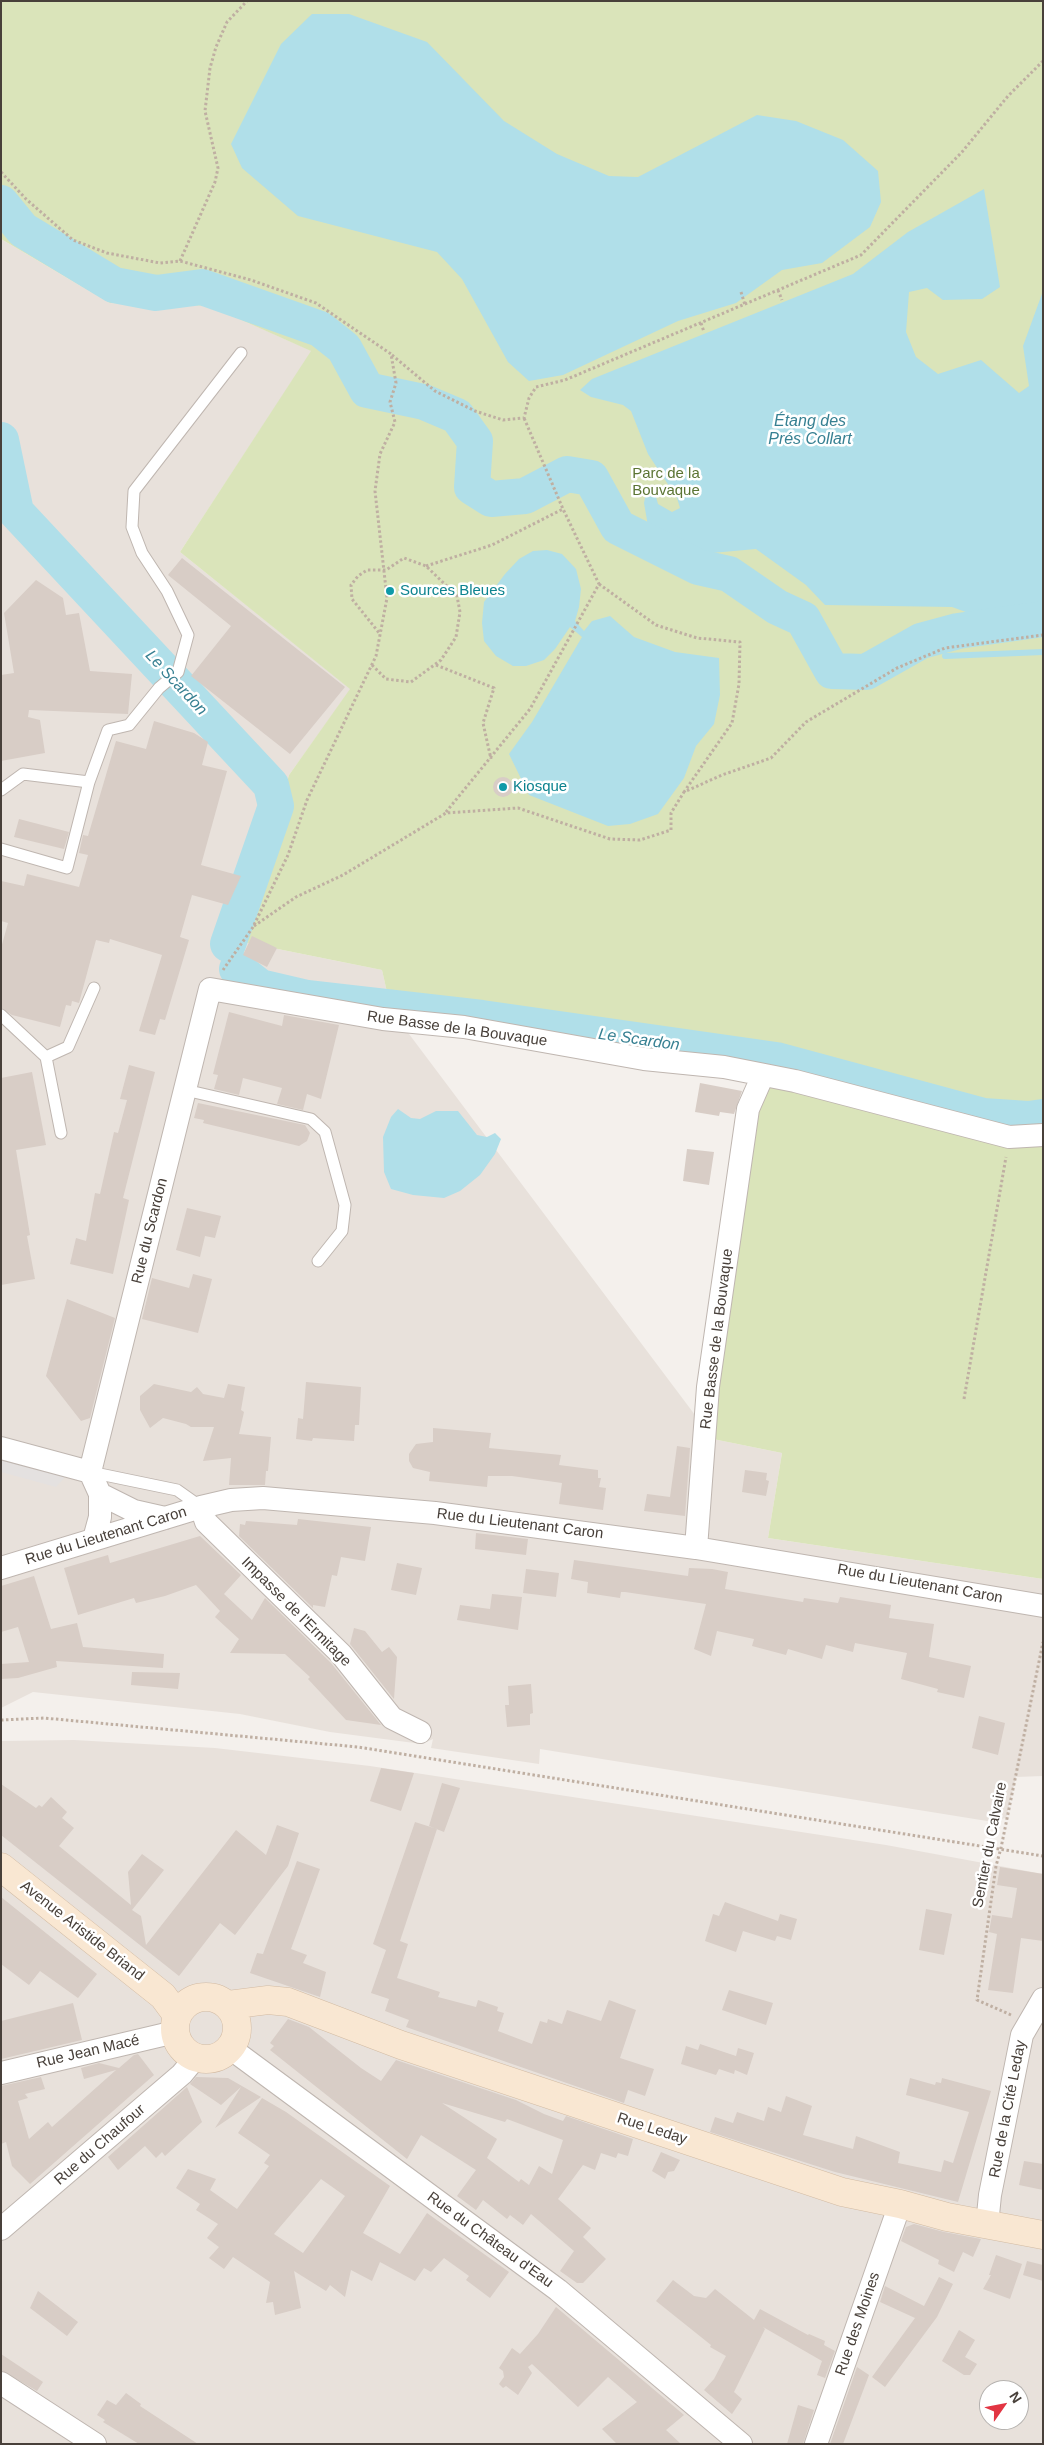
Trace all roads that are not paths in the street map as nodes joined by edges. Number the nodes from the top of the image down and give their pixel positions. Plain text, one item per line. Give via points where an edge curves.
1 (241, 353) dead end
2 (89, 782) junction
3 (1, 790) edge
4 (1, 850) edge
5 (94, 988) dead end
6 (210, 990) joint
7 (1, 1015) edge
8 (46, 1057) junction
9 (764, 1075) junction
10 (185, 1090) junction
11 (60, 1133) dead end
12 (1043, 1135) edge
13 (318, 1261) dead end
14 (1, 1448) edge
15 (90, 1472) junction
16 (100, 1494) junction
17 (201, 1507) junction
18 (165, 1518) junction
19 (94, 1539) junction
20 (696, 1548) junction
21 (1, 1568) edge
22 (1043, 1606) edge
23 (420, 1732) dead end
24 (1, 1867) edge
25 (1043, 1999) edge
26 (175, 2012) junction
27 (232, 2026) junction
28 (196, 2057) junction
29 (1, 2073) edge
30 (900, 2204) junction
31 (987, 2224) junction
32 (1, 2229) edge
33 (1043, 2235) edge
34 (1, 2383) edge
35 (95, 2444) edge
36 (741, 2444) edge
37 (816, 2444) edge

1 - 2 lane via 134,491 132,527 142,553 168,591 188,635 178,672 159,688 129,725 108,730
2 - 3 lane via 23,774
2 - 4 lane via 67,868
5 - 8 lane via 68,1047
6 - 9 street, Rue Basse de la Bouvaque via 373,1018 464,1027 644,1059 724,1067
6 - 10 street, Rue du Scardon
7 - 8 lane
8 - 11 lane
9 - 12 street, Rue Basse de la Bouvaque via 1009,1137
9 - 20 street, Rue Basse de la Bouvaque via 748,1109 708,1387
10 - 13 lane via 310,1119 325,1132 345,1205 342,1231
10 - 15 street, Rue du Scardon
14 - 15 street
15 - 16 street
15 - 17 lane via 177,1490
16 - 18 street via 134,1510
16 - 19 street via 100,1517
17 - 18 street, Rue du Lieutenant Caron
17 - 20 street, Rue du Lieutenant Caron via 231,1500 263,1498 435,1513
17 - 23 street, Impasse de l'Ermitage via 206,1522 341,1654 392,1718
18 - 19 street, Rue du Lieutenant Caron
19 - 21 street, Rue du Lieutenant Caron
20 - 22 street, Rue du Lieutenant Caron
24 - 26 main road, Avenue Aristide Briand
25 - 31 street, Rue de la Cité Leday via 1022,2035
26 - 27 main road via 198,1997 206,1996 222,2000
26 - 28 main road via 182,2048
26 - 29 street, Rue Jean Macé
27 - 28 main road via 214,2058
27 - 30 main road, Rue Leday via 268,2000 288,2002 400,2045 842,2192
27 - 36 street, Rue du Château d'Eau via 558,2290
28 - 32 street, Rue du Chaufour via 182,2074
30 - 31 main road, Rue Leday
30 - 37 street, Rue des Moines
31 - 33 main road, Rue Leday
34 - 35 street

